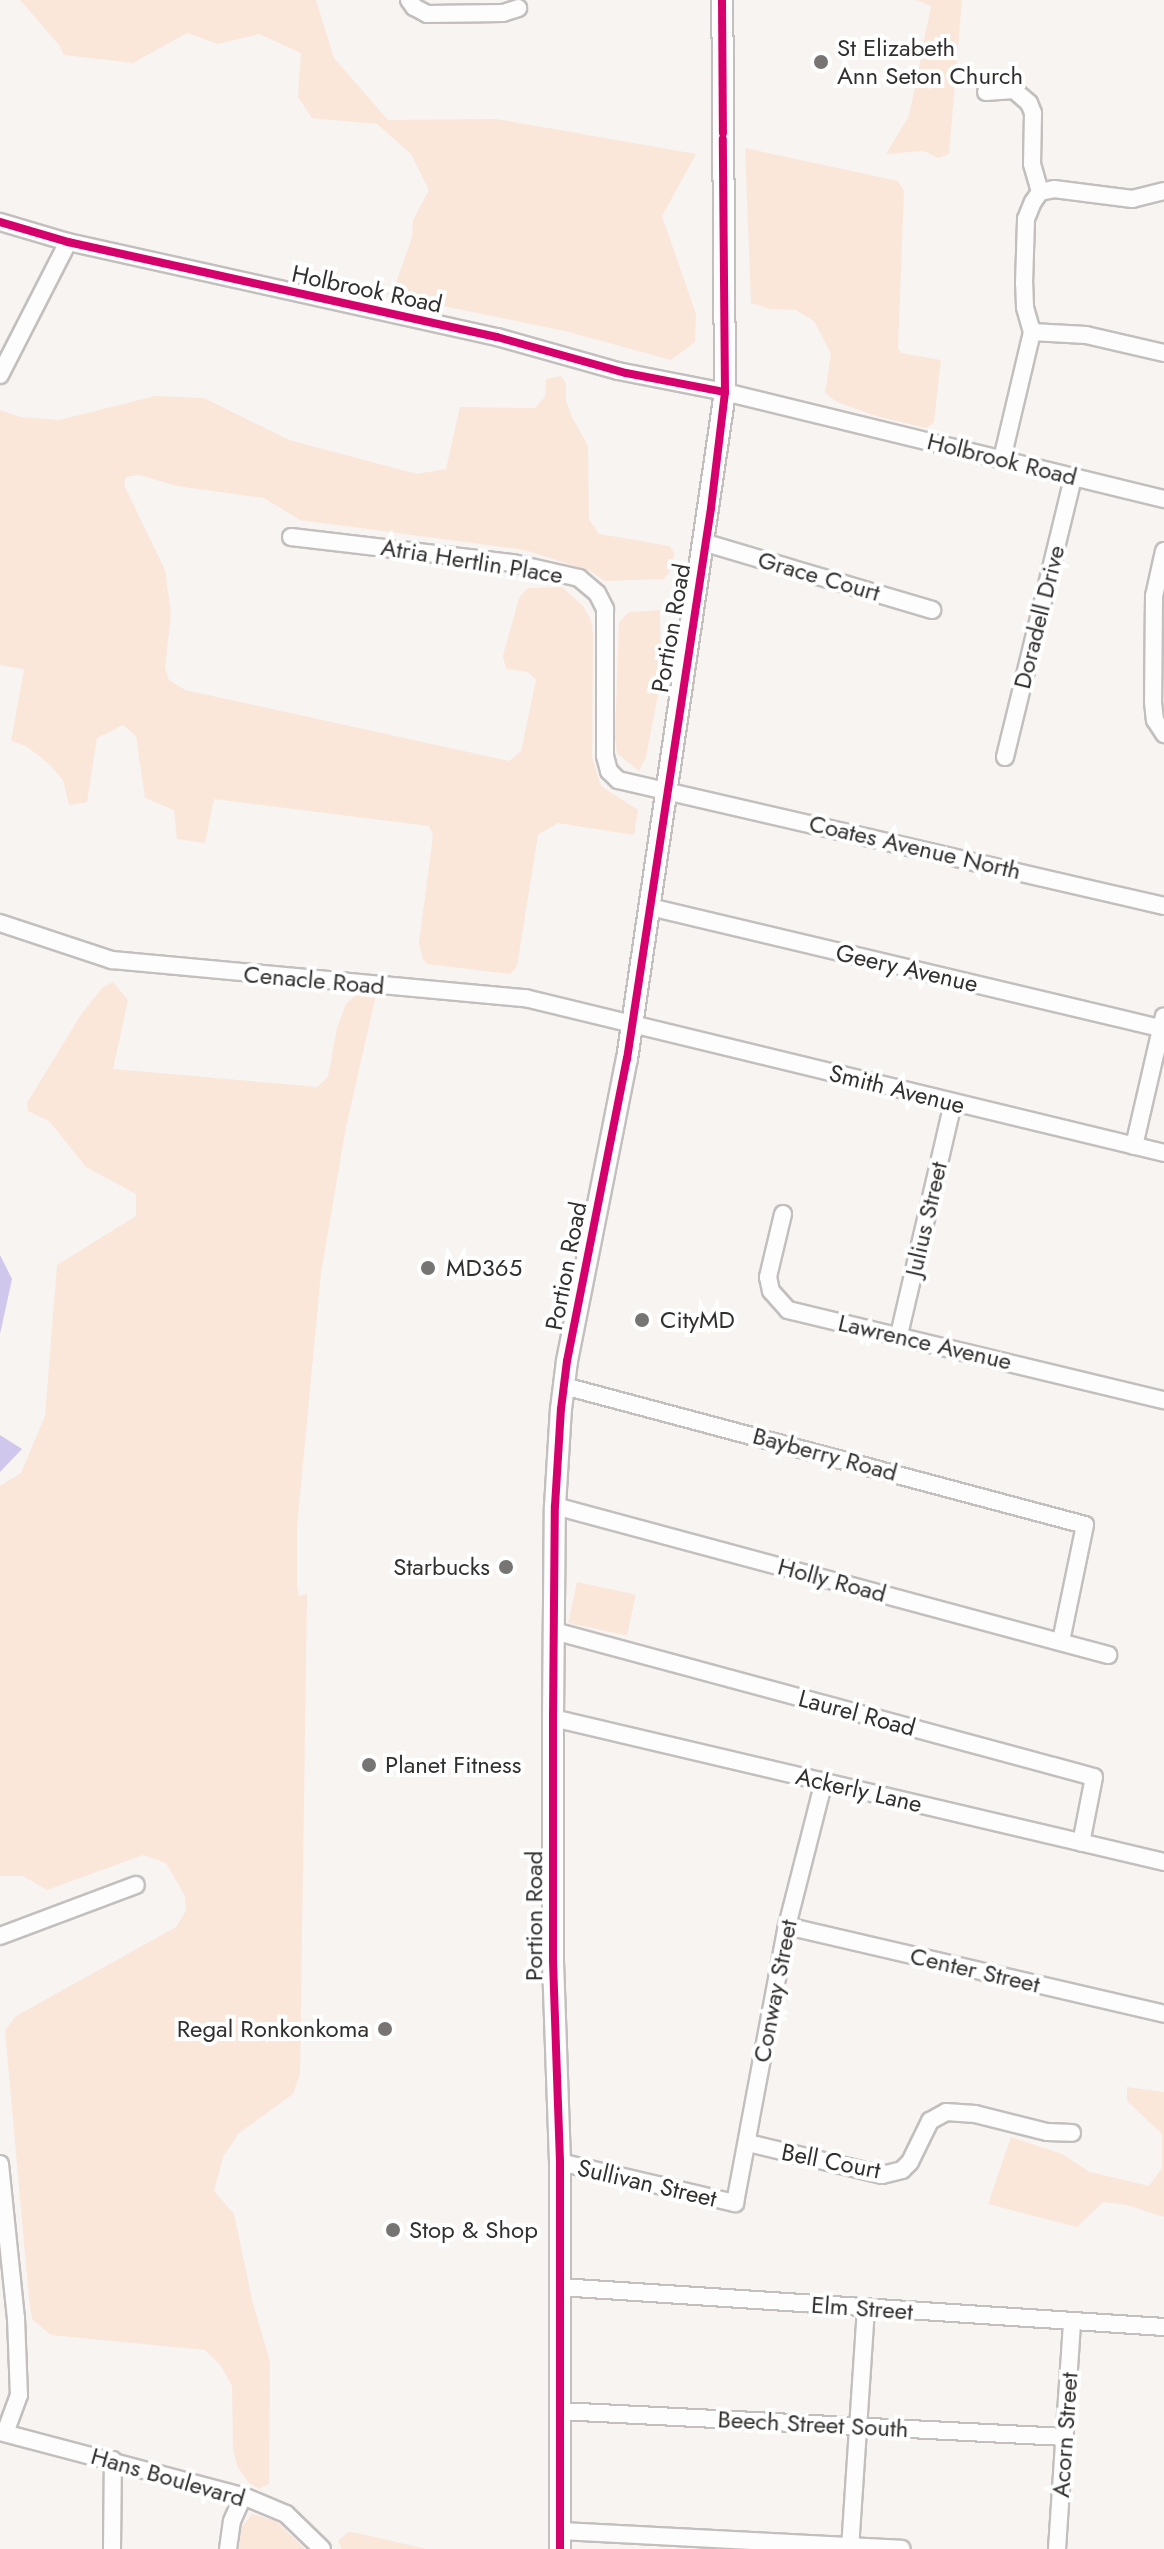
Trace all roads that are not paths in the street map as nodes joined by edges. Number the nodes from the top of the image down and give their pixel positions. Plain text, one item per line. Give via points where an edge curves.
1 (409, 0) edge
2 (722, 0) edge
3 (518, 8) dead end
4 (986, 92) dead end
5 (1164, 191) edge
6 (1040, 192) junction
7 (0, 222) edge
8 (68, 242) junction
9 (1032, 332) junction
10 (1164, 353) edge
11 (0, 375) edge
12 (725, 392) junction
13 (1002, 459) junction
14 (1073, 477) junction
15 (1164, 499) edge
16 (291, 537) dead end
17 (706, 543) junction
18 (1164, 551) edge
19 (932, 610) dead end
20 (1164, 734) edge
21 (1005, 757) dead end
22 (666, 793) junction
23 (1164, 906) edge
24 (650, 907) junction
25 (0, 923) edge
26 (631, 1023) junction
27 (1163, 1024) edge
28 (953, 1103) junction
29 (1134, 1146) junction
30 (1164, 1153) edge
31 (783, 1214) dead end
32 (899, 1335) junction
33 (564, 1386) junction
34 (1164, 1400) edge
35 (555, 1506) junction
36 (554, 1631) junction
37 (1061, 1641) junction
38 (1108, 1655) dead end
39 (553, 1718) junction
40 (824, 1781) junction
41 (1081, 1843) junction
42 (1164, 1862) edge
43 (136, 1885) dead end
44 (787, 1926) junction
45 (0, 1936) edge
46 (1164, 2014) edge
47 (1072, 2133) dead end
48 (748, 2143) junction
49 (560, 2162) junction
50 (0, 2164) edge
51 (735, 2203) joint
52 (560, 2287) junction
53 (866, 2309) junction
54 (1072, 2321) junction
55 (1164, 2327) edge
56 (9, 2351) edge
57 (560, 2411) junction
58 (857, 2426) junction
59 (2, 2432) edge
60 (1065, 2437) junction
61 (113, 2460) junction
62 (243, 2496) junction
63 (560, 2540) edge
64 (850, 2547) edge
65 (112, 2549) edge
66 (228, 2549) edge
67 (322, 2549) edge
68 (902, 2549) edge
69 (1057, 2549) edge

1 - 3 street via 427,14 503,13
2 - 12 main road, Portion Road
4 - 6 street via 1014,90 1029,103 1032,164
5 - 6 street via 1132,199 1064,189
6 - 9 street via 1025,229 1025,307
7 - 8 street, Holbrook Road
8 - 11 street
8 - 12 street, Holbrook Road
9 - 10 street via 1086,335
9 - 13 street
12 - 13 street, Holbrook Road
12 - 17 main road, Portion Road
13 - 14 street, Holbrook Road
14 - 15 street, Holbrook Road
14 - 21 street, Doradell Drive
16 - 22 street, Atria Hertlin Place via 513,563 579,578 597,593 605,609 609,771 618,780
17 - 19 street, Grace Court
17 - 22 main road, Portion Road
18 - 20 street via 1154,596 1153,641 1155,720
22 - 23 street, Coates Avenue North
22 - 24 main road, Portion Road
24 - 26 main road, Portion Road
24 - 27 street, Geery Avenue
25 - 26 street, Cenacle Road via 112,960 525,998
26 - 28 street, Smith Avenue
26 - 33 main road, Portion Road
27 - 29 street
28 - 29 street, Smith Avenue
28 - 32 street, Julius Street
29 - 30 street, Smith Avenue
31 - 32 street, Lawrence Avenue via 769,1267 777,1301 804,1315
32 - 34 street, Lawrence Avenue
33 - 35 main road, Portion Road
33 - 37 street, Bayberry Road via 1085,1525
35 - 36 main road, Portion Road
35 - 37 street, Holly Road
36 - 39 main road, Portion Road
36 - 41 street, Laurel Road via 1094,1777
37 - 38 street, Holly Road
39 - 40 street, Ackerly Lane
39 - 49 main road, Portion Road
40 - 41 street, Ackerly Lane
40 - 44 street, Conway Street
41 - 42 street, Ackerly Lane
43 - 45 street
44 - 46 street, Center Street
44 - 48 street, Conway Street
47 - 48 street, Bell Court via 946,2112 930,2121 902,2170 882,2175
48 - 51 street, Conway Street
49 - 51 street, Sullivan Street
49 - 52 main road, Portion Road
50 - 56 street
52 - 53 street, Elm Street
52 - 57 main road, Portion Road
53 - 54 street, Elm Street
53 - 58 street
54 - 55 street, Elm Street
54 - 60 street, Acorn Street
56 - 59 street via 19,2395
57 - 58 street, Beech Street South
57 - 63 main road, Portion Road
58 - 60 street, Beech Street South
58 - 64 street
59 - 61 street, Hans Boulevard
60 - 69 street, Acorn Street
61 - 62 street, Hans Boulevard
61 - 65 street
62 - 66 street
62 - 67 street, Hans Boulevard via 286,2514
63 - 64 street
64 - 68 street

